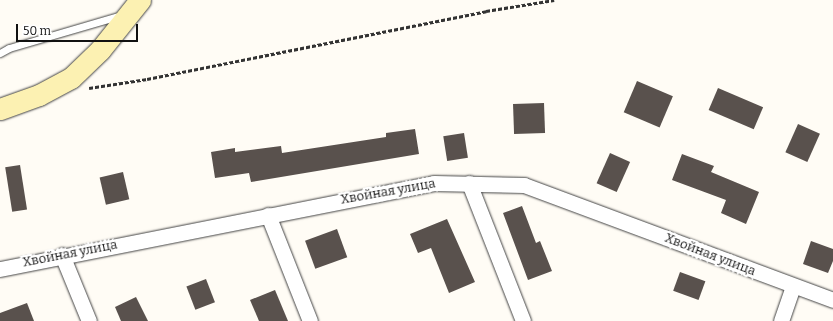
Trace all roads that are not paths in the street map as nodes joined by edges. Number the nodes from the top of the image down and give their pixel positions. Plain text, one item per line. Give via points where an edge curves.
1 (135, 6) edge
2 (0, 53) edge
3 (0, 109) edge
4 (470, 183) junction
5 (268, 215) junction
6 (62, 255) junction
7 (0, 269) edge
8 (793, 287) junction
9 (833, 300) edge
10 (89, 321) edge
11 (310, 321) edge
12 (523, 321) edge
13 (781, 321) edge

1 - 2 lane
1 - 3 street via 100,50 71,78 39,95
4 - 5 street, Хвойная улица via 434,182
4 - 8 street, Хвойная улица via 524,185
4 - 12 street
5 - 6 street, Хвойная улица
5 - 11 street
6 - 7 street, Хвойная улица
6 - 10 street
8 - 9 street, Хвойная улица
8 - 13 street

